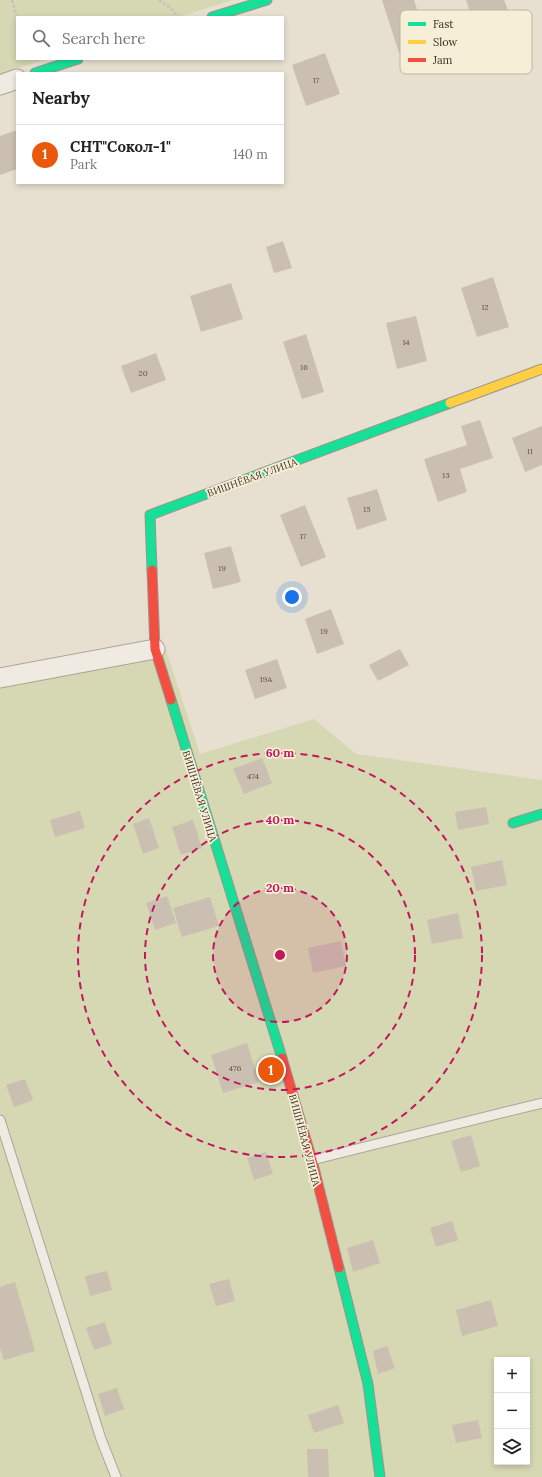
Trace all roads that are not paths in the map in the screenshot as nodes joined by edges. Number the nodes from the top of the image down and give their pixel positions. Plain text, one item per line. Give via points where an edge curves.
1 (267, 0) edge
2 (215, 16) edge
3 (75, 60) edge
4 (38, 72) edge
5 (16, 79) edge
6 (0, 85) edge
7 (542, 369) edge
8 (155, 649) junction
9 (0, 678) edge
10 (542, 814) edge
11 (513, 823) dead end
12 (542, 1103) edge
13 (0, 1120) edge
14 (312, 1160) junction
15 (116, 1477) edge
16 (380, 1477) edge

1 - 2 street
3 - 4 street
5 - 6 street
7 - 8 street, ВИШНЁВАЯ УЛИЦА via 150,515
8 - 9 street
8 - 14 street, ВИШНЁВАЯ УЛИЦА
10 - 11 street
12 - 14 lane
13 - 15 lane via 101,1439
14 - 16 street, ВИШНЁВАЯ УЛИЦА via 368,1384

